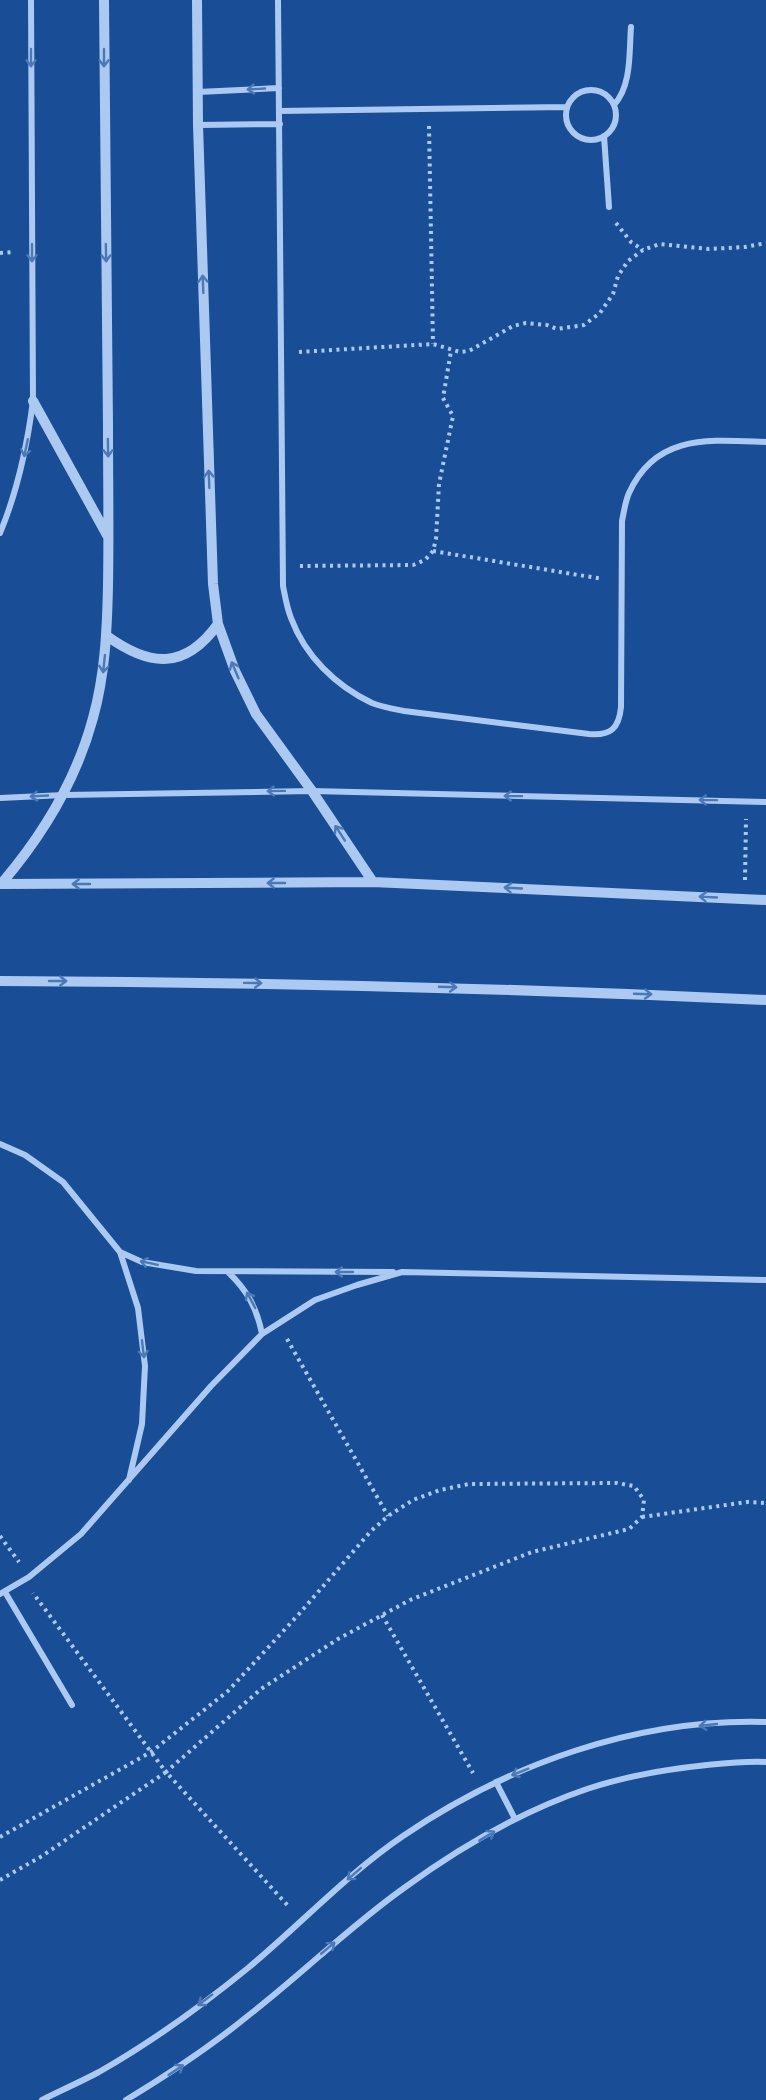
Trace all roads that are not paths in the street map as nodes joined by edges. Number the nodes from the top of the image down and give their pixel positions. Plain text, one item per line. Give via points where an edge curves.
1 (31, 0) edge
2 (104, 0) edge
3 (197, 0) edge
4 (278, 0) edge
5 (631, 27) dead end
6 (279, 88) junction
7 (198, 92) junction
8 (614, 105) junction
9 (567, 107) junction
10 (279, 111) junction
11 (198, 124) junction
12 (280, 124) junction
13 (604, 136) junction
14 (609, 207) road end
15 (33, 401) junction
16 (766, 442) edge
17 (0, 533) edge
18 (109, 538) junction
19 (218, 624) junction
20 (106, 636) junction
21 (312, 791) junction
22 (64, 795) junction
23 (0, 798) edge
24 (766, 802) edge
25 (373, 882) junction
26 (1, 884) edge
27 (766, 900) edge
28 (0, 981) edge
29 (766, 1000) edge
30 (0, 1144) edge
31 (120, 1252) junction
32 (228, 1272) junction
33 (402, 1272) junction
34 (766, 1280) edge
35 (262, 1334) junction
36 (129, 1481) junction
37 (2, 1593) edge
38 (72, 1705) dead end
39 (766, 1722) edge
40 (766, 1762) edge
41 (496, 1782) junction
42 (515, 1819) junction
43 (42, 2100) edge
44 (126, 2100) edge

1 -> 15 street
2 -> 18 street
3 - 7 street
4 - 6 street
5 - 8 street via 626,85
6 -> 7 street
6 - 10 street
7 - 11 street
8 - 9 street via 607,95 596,90 573,96
8 - 13 street via 613,128
9 - 10 street
9 - 13 street via 571,130 592,140
10 - 12 street
11 - 12 street
19 -> 11 street via 213,584
12 - 16 street via 283,586 290,617 304,645 323,669 347,689 374,703 404,711 602,735 613,730 620,720 622,520 628,495 641,472 660,455 684,444 710,440
13 - 14 street
15 -> 17 street via 19,479
15 - 18 street
18 - 20 street
19 - 20 street via 205,641 187,653 167,659 145,658
21 -> 19 street via 256,714
20 -> 22 street via 93,718
21 -> 22 street
24 -> 21 street
25 -> 21 street
22 -> 23 street
22 - 26 street via 35,842
25 -> 26 street
27 -> 25 street
28 -> 29 street via 406,986
30 - 31 street via 25,1155 63,1182
32 -> 31 street via 142,1262
31 -> 36 street via 138,1308 145,1366 142,1424
33 -> 32 street
35 -> 32 street via 252,1299
33 - 34 street
33 - 35 street via 315,1300
35 - 36 street
36 - 37 street via 81,1534 27,1579
37 - 38 street
39 -> 41 street via 739,1721 655,1731 574,1750
40 - 42 street via 667,1769 587,1789
41 - 42 street
41 -> 43 street via 441,1812 370,1860 247,1968 177,2021 99,2072
44 -> 42 street via 174,2071 250,2015 404,1888

